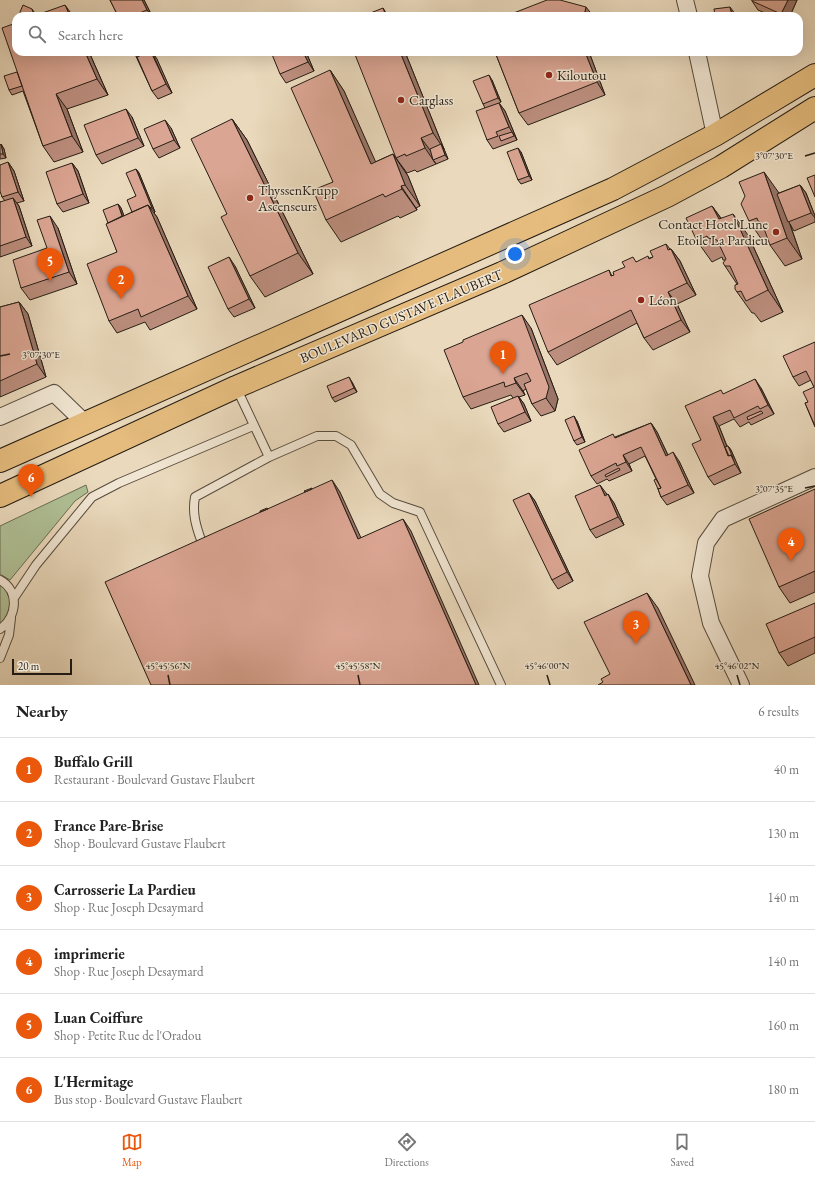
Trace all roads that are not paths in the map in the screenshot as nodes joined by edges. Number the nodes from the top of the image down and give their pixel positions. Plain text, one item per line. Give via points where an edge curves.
1 (685, 0) edge
2 (688, 12) edge
3 (698, 56) edge
4 (815, 75) edge
5 (815, 108) edge
6 (715, 135) junction
7 (236, 387) junction
8 (0, 417) edge
9 (85, 423) junction
10 (253, 426) junction
11 (269, 457) junction
12 (0, 461) edge
13 (815, 477) edge
14 (0, 496) edge
15 (201, 540) edge
16 (0, 580) edge
17 (14, 598) junction
18 (11, 618) junction
19 (0, 629) edge
20 (0, 658) edge
21 (501, 685) edge
22 (741, 685) edge

1 - 2 street
3 - 6 street
4 - 6 main road, BOULEVARD GUSTAVE FLAUBERT
5 - 7 main road, BOULEVARD GUSTAVE FLAUBERT via 721,167 670,195 502,273
6 - 9 main road, BOULEVARD GUSTAVE FLAUBERT via 613,190
7 - 10 lane
7 - 14 main road, BOULEVARD GUSTAVE FLAUBERT
8 - 9 street via 54,393
9 - 12 main road, BOULEVARD GUSTAVE FLAUBERT
10 - 11 lane
10 - 17 lane via 92,497 40,559
11 - 15 lane via 195,497 195,524
11 - 21 lane via 317,436 336,436 351,445 380,494 393,503 420,512
13 - 22 street via 723,519 706,544 700,576 711,623
16 - 17 lane via 10,589
17 - 18 lane
18 - 19 lane
18 - 20 lane via 9,635

